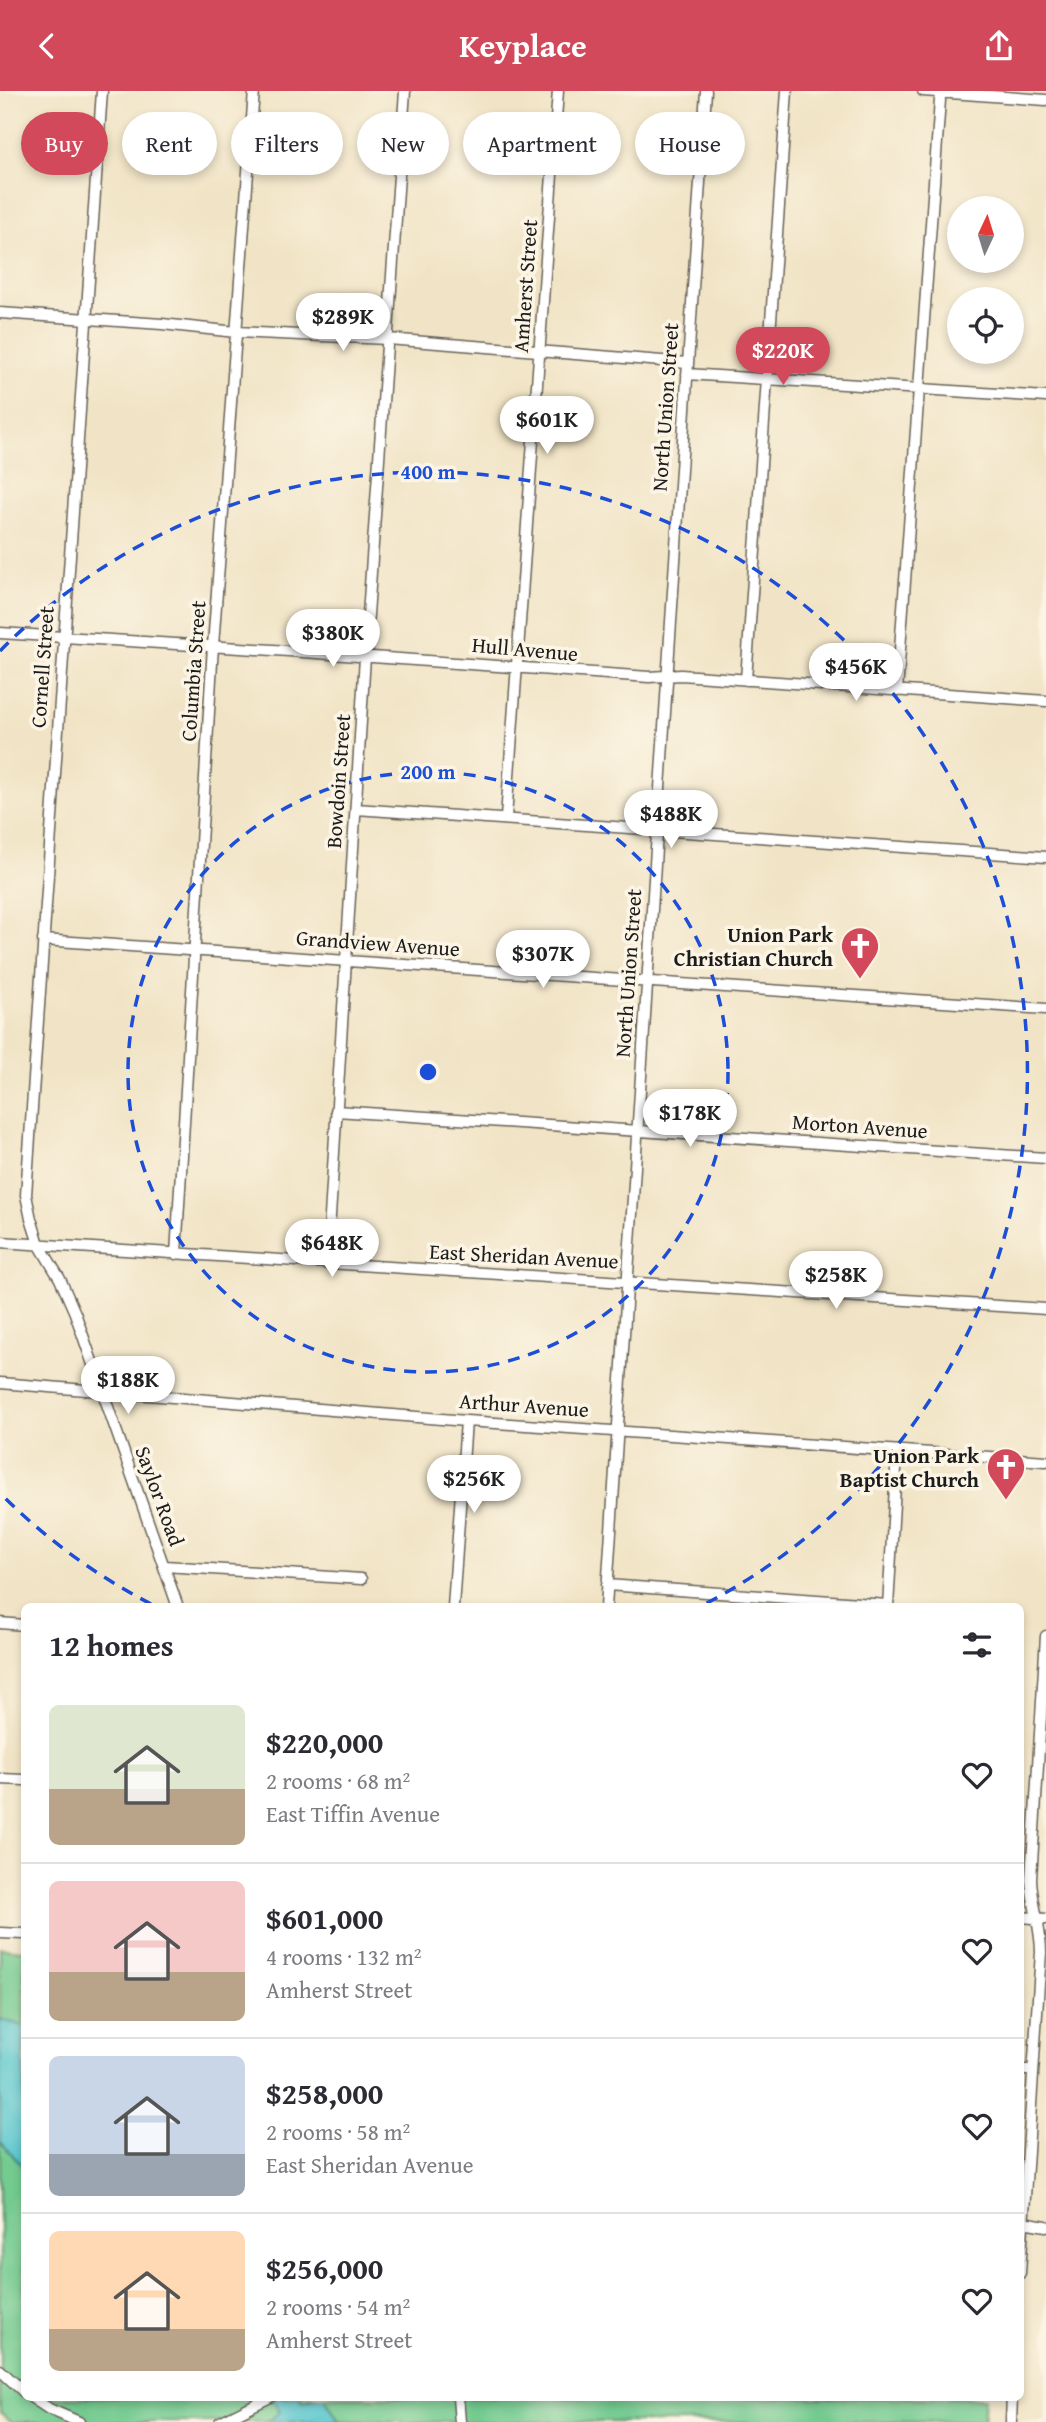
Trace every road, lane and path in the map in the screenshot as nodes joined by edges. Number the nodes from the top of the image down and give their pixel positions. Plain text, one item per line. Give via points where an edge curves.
1 (102, 91) edge
2 (254, 91) edge
3 (405, 91) edge
4 (558, 91) edge
5 (706, 91) edge
6 (787, 91) edge
7 (923, 91) edge
8 (939, 92) edge
9 (1046, 100) edge
10 (0, 313) edge
11 (86, 319) junction
12 (236, 332) junction
13 (388, 339) junction
14 (539, 353) junction
15 (687, 363) junction
16 (687, 374) junction
17 (768, 380) junction
18 (918, 387) junction
19 (1046, 397) edge
20 (0, 633) edge
21 (64, 636) junction
22 (214, 646) junction
23 (365, 657) junction
24 (517, 667) junction
25 (666, 676) junction
26 (746, 680) junction
27 (897, 691) junction
28 (1046, 701) edge
29 (356, 809) junction
30 (506, 818) junction
31 (657, 829) junction
32 (1046, 857) edge
33 (43, 940) junction
34 (195, 951) junction
35 (345, 959) junction
36 (647, 983) junction
37 (1046, 1009) edge
38 (335, 1111) junction
39 (638, 1130) junction
40 (1046, 1158) edge
41 (0, 1242) edge
42 (39, 1244) junction
43 (176, 1254) junction
44 (327, 1264) junction
45 (628, 1282) junction
46 (1046, 1309) edge
47 (0, 1383) edge
48 (102, 1390) junction
49 (466, 1421) junction
50 (617, 1431) junction
51 (897, 1452) junction
52 (1046, 1461) edge
53 (165, 1566) junction
54 (361, 1579) dead end
55 (607, 1585) junction
56 (177, 1603) edge
57 (453, 1603) edge
58 (606, 1603) edge
59 (848, 1603) edge
60 (888, 1603) edge
61 (0, 1623) edge
62 (21, 1625) edge
63 (1046, 1636) edge
64 (0, 1779) edge
65 (21, 1780) edge
66 (1041, 1919) edge
67 (0, 1933) edge
68 (21, 1934) edge
69 (1024, 2070) edge
70 (1033, 2070) junction
71 (1024, 2207) edge
72 (1024, 2222) edge
73 (1046, 2226) edge
74 (0, 2370) edge
75 (21, 2389) edge
76 (37, 2401) edge
77 (263, 2401) edge
78 (458, 2401) edge
79 (1012, 2401) edge
80 (79, 2422) edge
81 (220, 2422) edge
82 (460, 2422) edge
83 (1011, 2422) edge

1 - 11 street, Cornell Street
2 - 12 street, Columbia Street
3 - 13 street, Bowdoin Street
4 - 14 street, Amherst Street
5 - 15 street, North Union Street
6 - 17 street
7 - 8 street
8 - 9 street
8 - 18 street
10 - 11 street
11 - 12 street
11 - 21 street, Cornell Street
12 - 13 street
12 - 22 street, Columbia Street
13 - 14 street
13 - 23 street, Bowdoin Street
14 - 15 street
14 - 24 street, Amherst Street
15 - 16 street, North Union Street
16 - 17 street
16 - 25 street, North Union Street
17 - 18 street
17 - 26 street
18 - 19 street
18 - 27 street
20 - 21 street, Hull Avenue
21 - 22 street, Hull Avenue
21 - 33 street, Cornell Street
22 - 23 street, Hull Avenue
22 - 34 street, Columbia Street
23 - 24 street, Hull Avenue
23 - 29 street, Bowdoin Street
24 - 25 street, Hull Avenue
24 - 30 street, Amherst Street
25 - 26 street, Hull Avenue
25 - 31 street, North Union Street
26 - 27 street, Hull Avenue
27 - 28 street, Hull Avenue
29 - 30 street
29 - 35 street, Bowdoin Street
30 - 31 street
31 - 32 street
31 - 36 street, North Union Street
33 - 34 street, Grandview Avenue
33 - 42 street, Cornell Street via 26,1195
34 - 35 street, Grandview Avenue
34 - 43 street, Columbia Street
35 - 36 street, Grandview Avenue
35 - 38 street, Bowdoin Street
36 - 37 street, Grandview Avenue
36 - 39 street, North Union Street
38 - 39 street, Morton Avenue
38 - 44 street, Bowdoin Street
39 - 40 street, Morton Avenue
39 - 45 street, North Union Street
41 - 42 street, East Sheridan Avenue
42 - 43 street, East Sheridan Avenue
42 - 48 street, Saylor Road via 75,1313
43 - 44 street, East Sheridan Avenue
44 - 45 street, East Sheridan Avenue
45 - 46 street, East Sheridan Avenue
45 - 50 street, North Union Street
47 - 48 street, Arthur Avenue
48 - 49 street, Arthur Avenue
48 - 53 street, Saylor Road
49 - 50 street, Arthur Avenue
49 - 57 street
50 - 51 street, Arthur Avenue
50 - 55 street, North Union Street
51 - 52 street, Arthur Avenue
51 - 60 street
53 - 54 street
53 - 56 street, Saylor Road
55 - 58 street, North Union Street
55 - 59 street
61 - 62 street
63 - 66 street via 1032,1857 1032,1900
64 - 65 street
66 - 70 street
67 - 68 street
69 - 70 street
70 - 71 street
72 - 73 street
74 - 75 street
76 - 80 street
77 - 81 street
78 - 82 street
79 - 83 street

